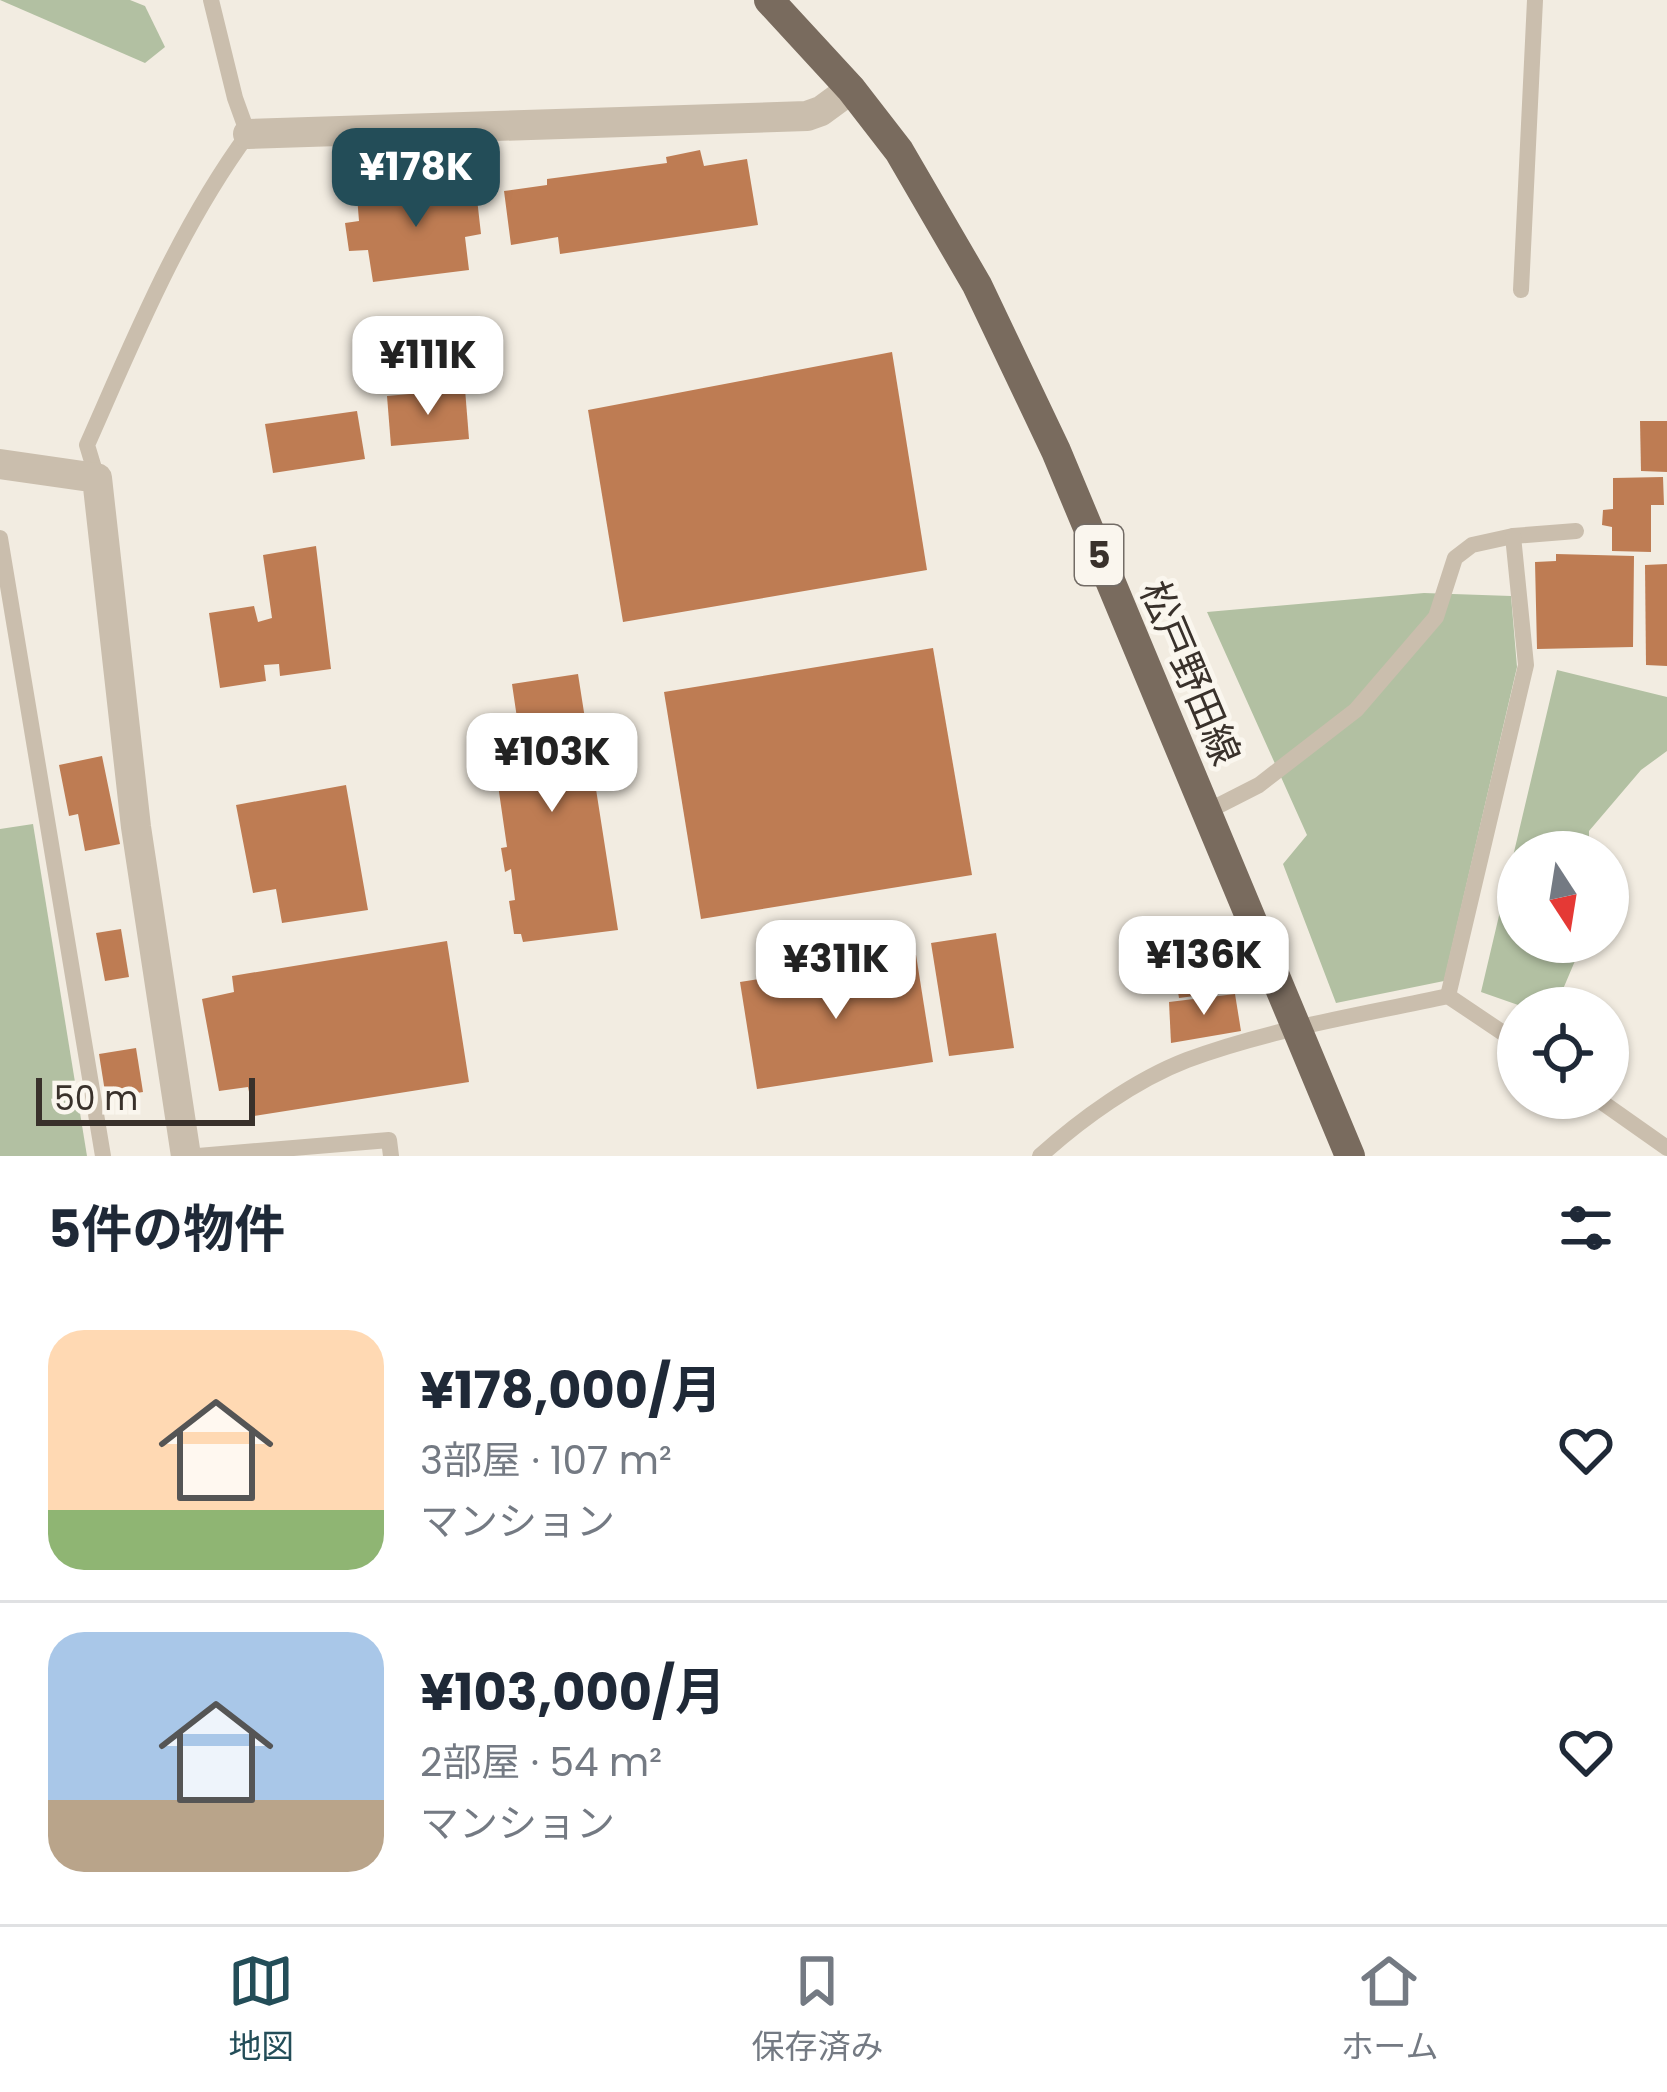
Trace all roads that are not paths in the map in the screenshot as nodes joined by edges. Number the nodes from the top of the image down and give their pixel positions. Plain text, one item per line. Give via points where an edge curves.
1 (211, 0) edge
2 (769, 0) edge
3 (1535, 0) edge
4 (851, 89) junction
5 (248, 134) junction
6 (1521, 290) dead end
7 (0, 464) edge
8 (97, 478) junction
9 (1576, 531) dead end
10 (1513, 536) junction
11 (0, 538) edge
12 (1206, 812) junction
13 (1448, 996) junction
14 (1296, 1029) junction
15 (1497, 1029) edge
16 (1626, 1119) edge
17 (1667, 1148) edge
18 (186, 1155) edge
19 (103, 1156) edge
20 (391, 1156) edge
21 (1040, 1156) edge
22 (1350, 1156) edge

1 - 5 lane
2 - 4 main road, 松戸野田線 / 5
3 - 6 lane
4 - 5 street via 807,116
4 - 12 main road, 松戸野田線 / 5 via 898,151 977,285 1056,451
5 - 8 lane via 153,297 87,445
7 - 8 street
8 - 18 street via 136,827
9 - 10 lane
10 - 12 lane via 1472,545 1455,558 1436,617 1356,710 1259,785
10 - 13 lane via 1526,665
11 - 19 lane
12 - 14 main road, 松戸野田線 / 5
13 - 14 lane
13 - 15 lane
14 - 21 lane via 1183,1062
14 - 22 main road, 松戸野田線 / 5
16 - 17 lane
18 - 20 lane via 389,1140

